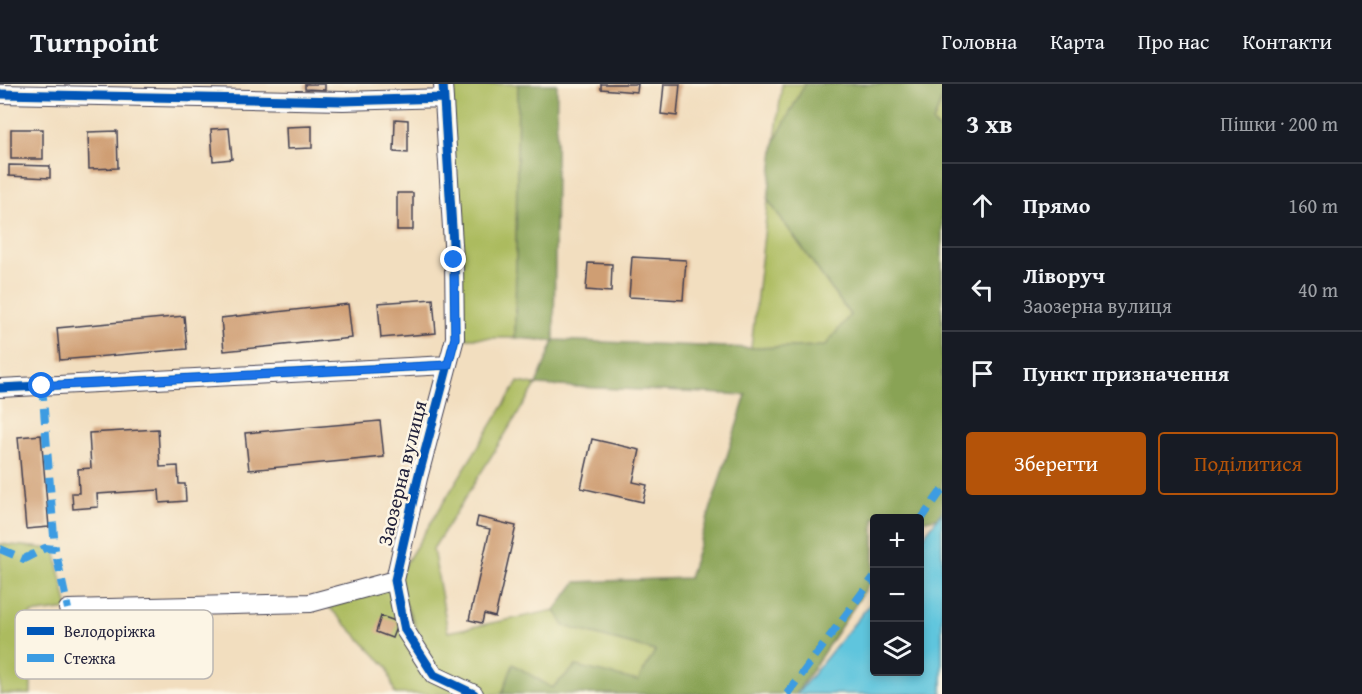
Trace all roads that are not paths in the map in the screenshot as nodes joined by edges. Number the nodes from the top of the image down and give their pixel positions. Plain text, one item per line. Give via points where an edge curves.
1 (444, 91) edge
2 (0, 94) edge
3 (448, 365) junction
4 (0, 388) edge
5 (395, 579) junction
6 (68, 609) dead end
7 (474, 694) edge

1 - 2 street via 343,101
1 - 3 street, Заозерна вулиця via 454,260 455,338
3 - 4 street
3 - 5 street, Заозерна вулиця
5 - 6 street via 310,603
5 - 7 street, Заозерна вулиця via 405,630 434,675

